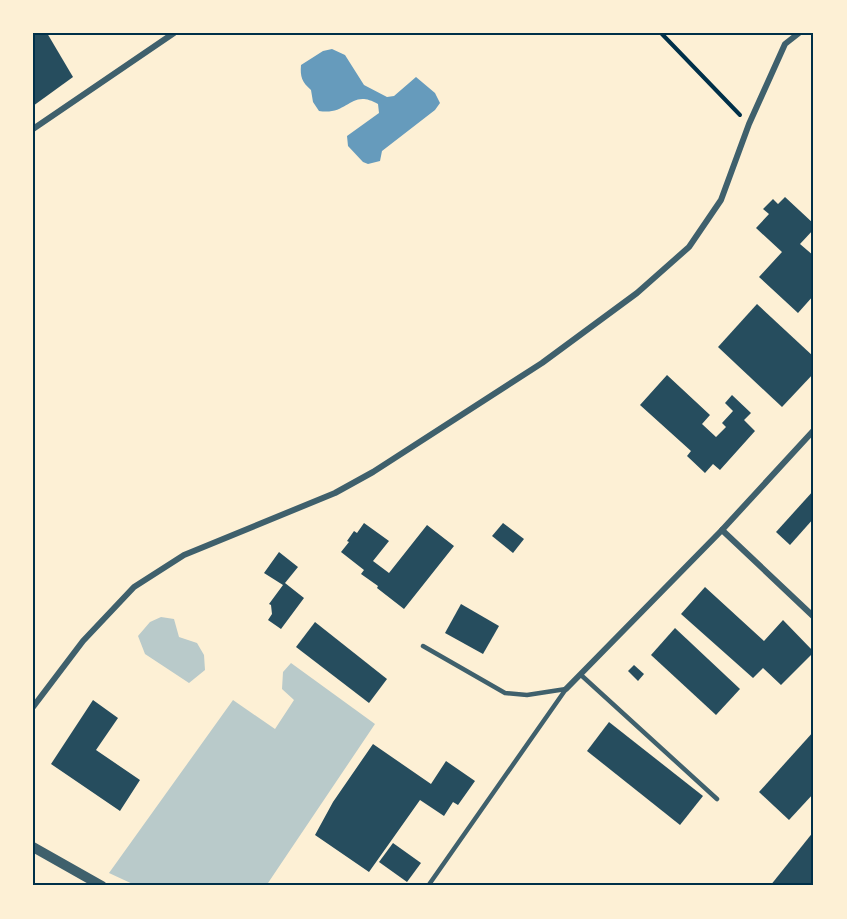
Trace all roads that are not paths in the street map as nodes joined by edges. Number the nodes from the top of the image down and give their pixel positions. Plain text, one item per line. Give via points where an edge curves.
1 (174, 33) edge
2 (799, 33) edge
3 (33, 129) edge
4 (814, 430) edge
5 (722, 530) junction
6 (814, 617) edge
7 (423, 646) dead end
8 (581, 675) junction
9 (567, 689) junction
10 (33, 707) edge
11 (717, 799) dead end
12 (33, 847) edge
13 (102, 886) edge
14 (428, 886) edge

1 - 3 street
2 - 10 street via 785,44 721,200 689,247 637,293 542,363 373,472 335,493 184,555 134,587 83,641
4 - 5 street
5 - 6 street
5 - 8 street
7 - 9 lane via 505,693 527,695
8 - 9 street
8 - 11 lane
9 - 14 lane
12 - 13 street

